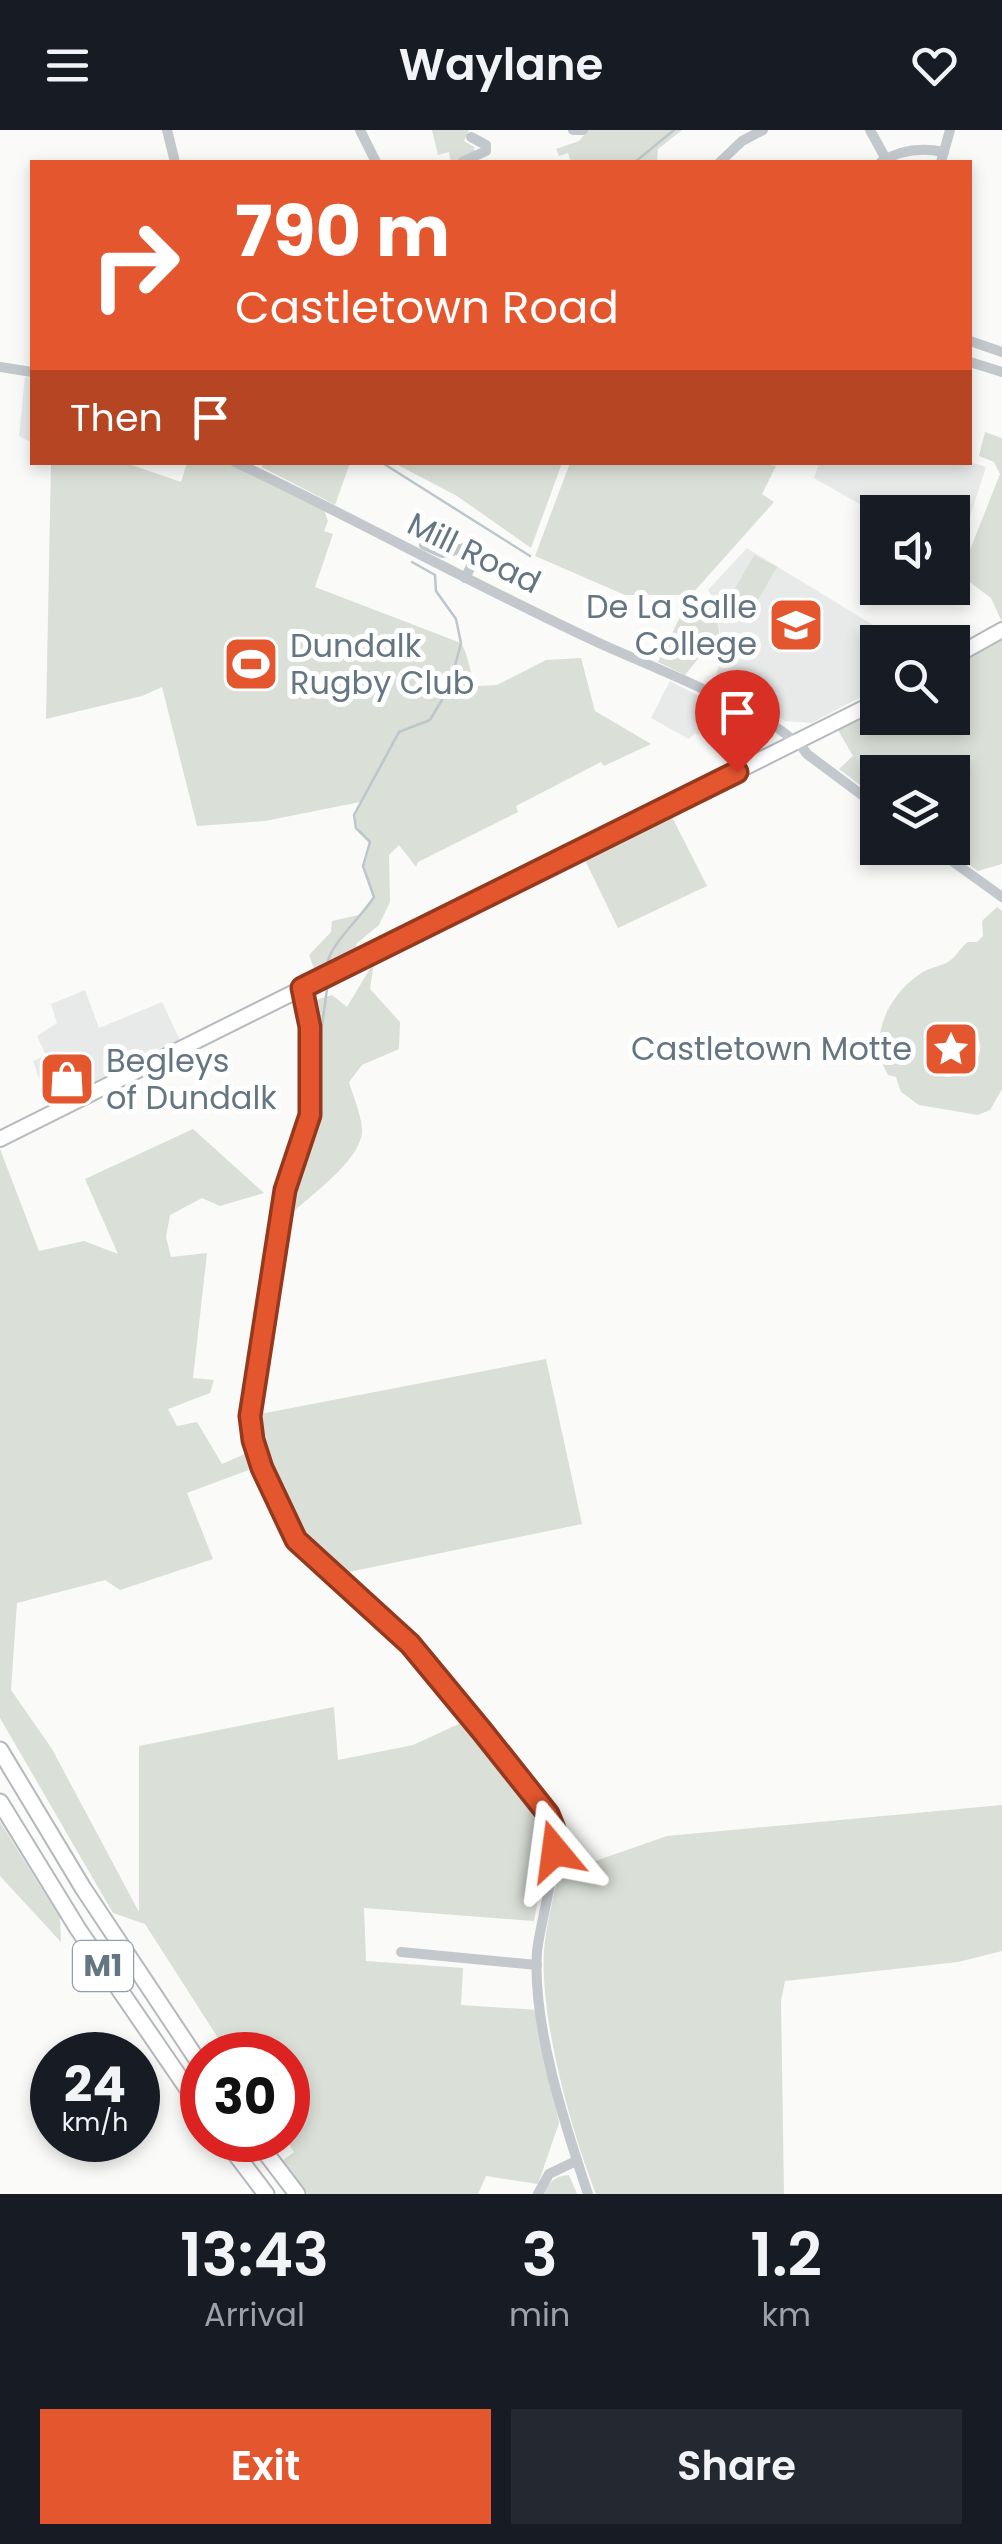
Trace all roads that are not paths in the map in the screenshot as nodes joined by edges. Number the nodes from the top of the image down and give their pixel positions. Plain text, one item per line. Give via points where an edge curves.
1 (166, 130) edge
2 (360, 130) edge
3 (573, 130) edge
4 (584, 130) edge
5 (763, 130) edge
6 (870, 130) edge
7 (950, 130) edge
8 (471, 138) dead end
9 (943, 157) edge
10 (174, 160) edge
11 (375, 160) edge
12 (466, 160) edge
13 (726, 160) edge
14 (884, 160) edge
15 (974, 343) edge
16 (1002, 352) edge
17 (972, 362) edge
18 (0, 367) edge
19 (30, 372) edge
20 (1002, 372) edge
21 (241, 465) edge
22 (424, 544) dead end
23 (466, 578) junction
24 (1002, 630) edge
25 (970, 648) edge
26 (860, 710) edge
27 (797, 743) junction
28 (860, 794) edge
29 (958, 865) edge
30 (1002, 897) edge
31 (302, 988) junction
32 (0, 1139) edge
33 (0, 1735) edge
34 (0, 1750) edge
35 (3, 1807) edge
36 (401, 1952) dead end
37 (537, 1965) junction
38 (176, 2031) junction
39 (180, 2037) edge
40 (180, 2078) edge
41 (576, 2161) junction
42 (242, 2162) edge
43 (273, 2162) edge
44 (266, 2194) edge
45 (297, 2194) edge
46 (538, 2194) edge
47 (588, 2194) edge

1 - 10 street
2 - 11 street
3 - 4 street
5 - 13 street
6 - 14 street
7 - 9 street
8 - 12 street via 486,150
9 - 14 street via 918,148
15 - 16 street
15 - 17 street
17 - 20 street
18 - 19 street
21 - 23 street, Mill Road
22 - 23 street via 442,553 466,548 478,555
23 - 27 street, Mill Road via 698,688
24 - 25 main road
26 - 27 main road
27 - 28 street, Mill Road
27 - 31 main road
29 - 30 street
31 - 32 main road
31 - 37 street via 310,1027 310,1115 285,1190 250,1416 253,1440 296,1540 410,1644 548,1814 556,1834
33 - 38 highway
34 - 38 highway, M1
35 - 40 highway, M1
36 - 37 street
37 - 41 street via 547,2045
38 - 39 highway, M1
41 - 46 street via 550,2174
41 - 47 street
42 - 44 highway
43 - 45 highway

